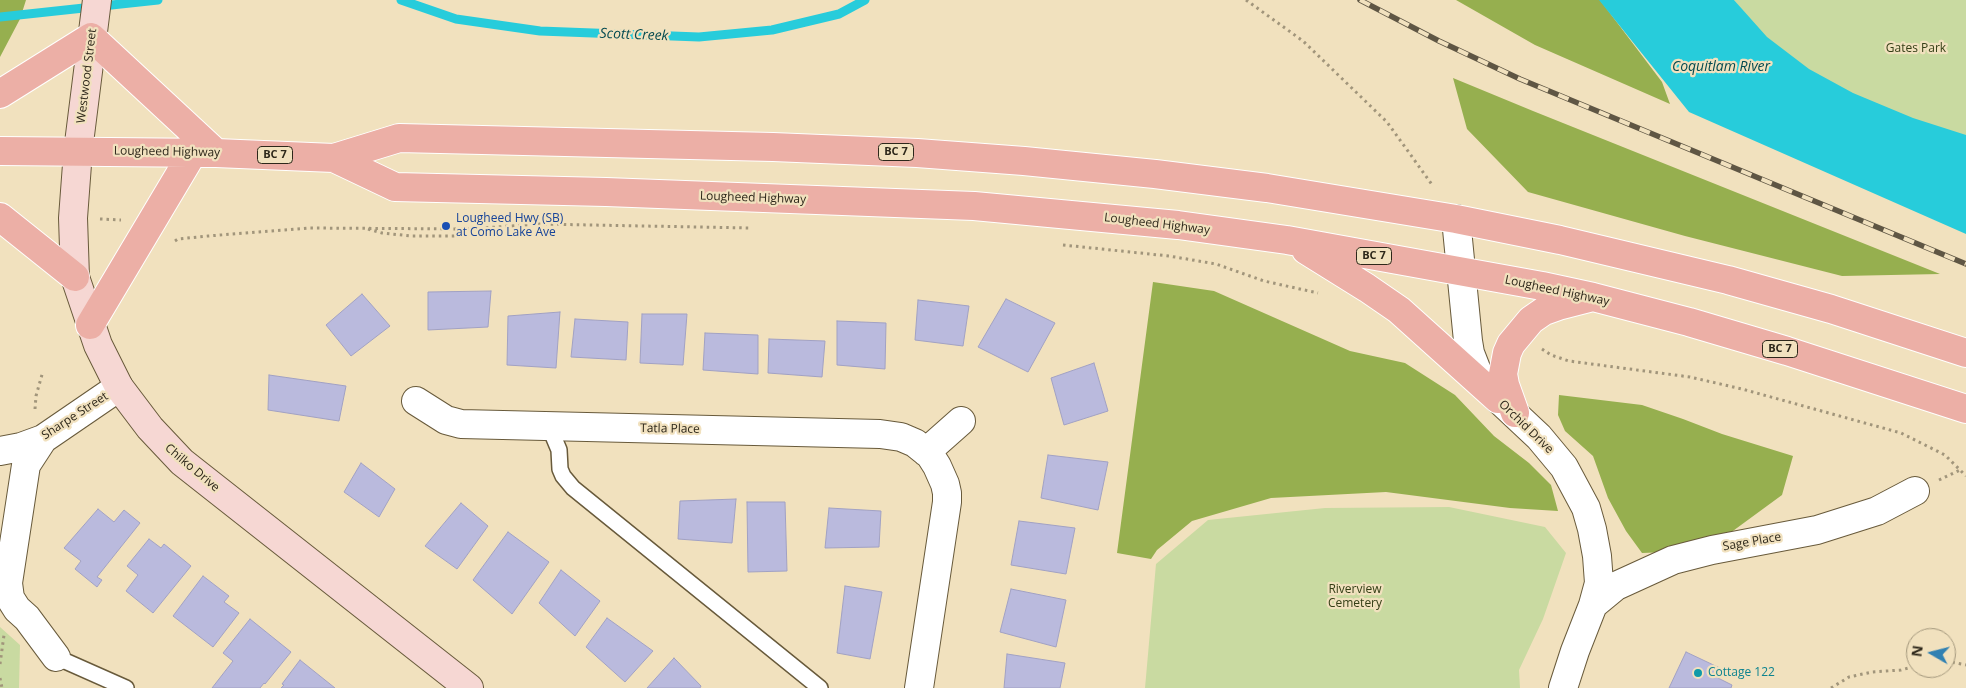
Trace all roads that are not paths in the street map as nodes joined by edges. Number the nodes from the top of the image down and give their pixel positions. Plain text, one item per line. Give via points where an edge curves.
1 (97, 0) edge
2 (91, 37) junction
3 (0, 94) edge
4 (0, 151) edge
5 (78, 151) junction
6 (204, 153) junction
7 (334, 158) junction
8 (0, 217) edge
9 (1456, 219) junction
10 (1287, 240) junction
11 (1461, 273) junction
12 (75, 277) junction
13 (1592, 297) junction
14 (90, 325) junction
15 (1966, 353) edge
16 (119, 387) junction
17 (416, 401) dead end
18 (1506, 406) junction
19 (1966, 409) edge
20 (961, 421) dead end
21 (549, 426) junction
22 (43, 439) junction
23 (0, 451) edge
24 (926, 452) junction
25 (1916, 490) dead end
26 (1593, 605) junction
27 (56, 658) joint
28 (126, 688) edge
29 (468, 688) edge
30 (820, 688) edge
31 (919, 688) edge
32 (1564, 688) edge

1 - 2 street, Westwood Street
2 - 3 main road
2 - 5 street, Westwood Street
2 - 6 main road
4 - 5 main road, Lougheed Highway / BC 7
5 - 6 main road, Lougheed Highway / BC 7
5 - 12 street, Chilko Drive via 73,218
6 - 7 main road, Lougheed Highway / BC 7
6 - 14 main road
7 - 9 main road, Lougheed Highway / BC 7 via 399,138 916,153 1155,174 1267,188
7 - 10 main road, Lougheed Highway / BC 7 via 395,187 974,206 1168,224
8 - 12 main road
9 - 11 street, Orchid Drive
9 - 15 main road, Lougheed Highway / BC 7 via 1709,275 1831,309
10 - 11 main road, Lougheed Highway / BC 7
10 - 18 main road via 1324,260 1399,310
11 - 13 main road, Lougheed Highway / BC 7
11 - 18 street, Orchid Drive via 1470,353 1485,385
12 - 14 street, Chilko Drive
13 - 18 main road via 1544,311 1520,331 1507,353 1503,374
13 - 19 main road, Lougheed Highway / BC 7 via 1698,324
14 - 16 street, Chilko Drive
16 - 22 street, Sharpe Street
16 - 29 street, Chilko Drive via 154,433 182,462
17 - 21 street, Tatla Place via 454,423
18 - 26 street, Orchid Drive via 1539,437 1564,467 1586,508 1597,556 1599,583
20 - 24 street
21 - 24 street, Tatla Place via 891,435 914,443
21 - 30 lane via 559,450 563,476 573,488
22 - 23 street, Sharpe Street
22 - 27 street via 26,465 8,583 10,598 17,609
24 - 31 street, Tatla Place via 942,475 947,502
25 - 26 street, Sage Place via 1877,511 1817,530 1673,560 1616,586
26 - 32 street, Orchid Drive
27 - 28 lane

